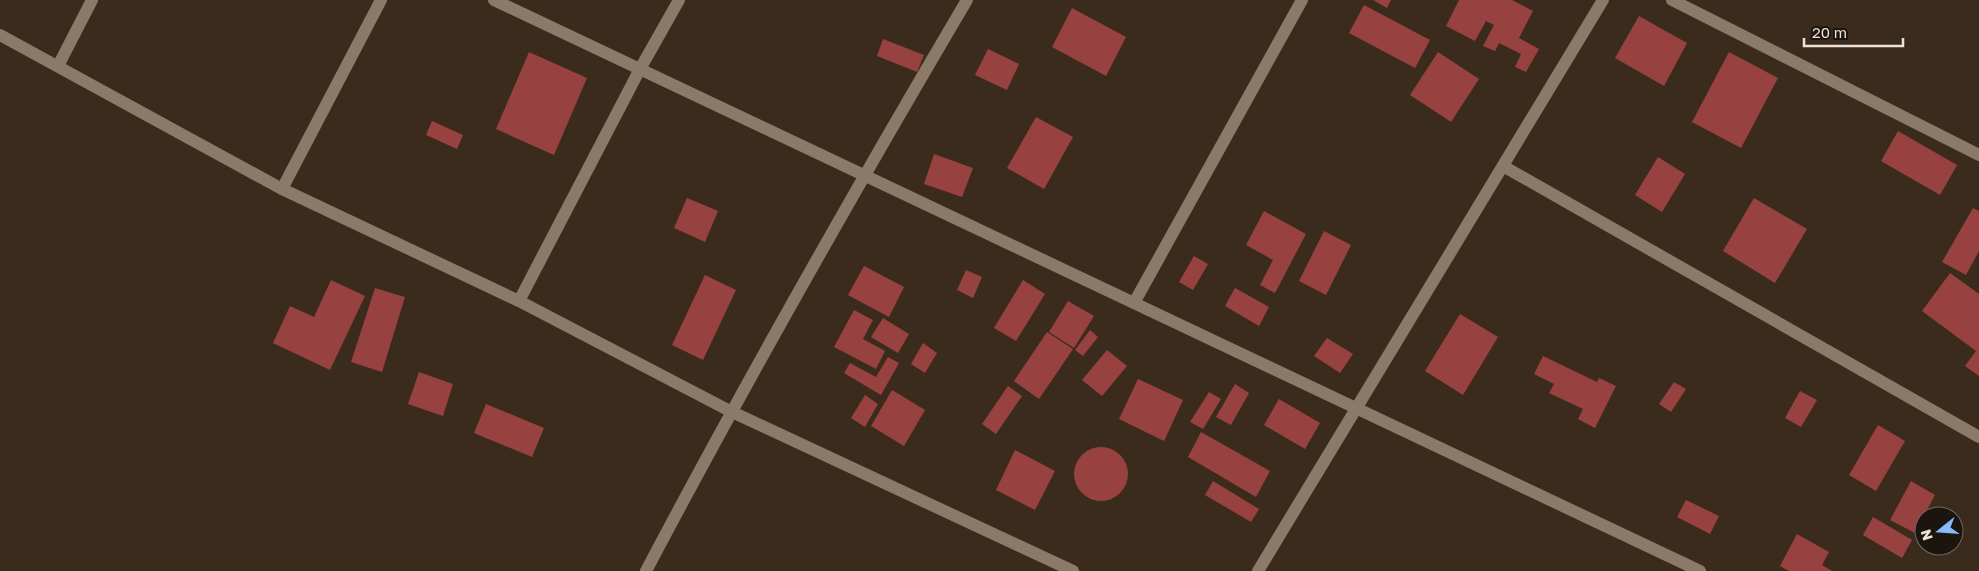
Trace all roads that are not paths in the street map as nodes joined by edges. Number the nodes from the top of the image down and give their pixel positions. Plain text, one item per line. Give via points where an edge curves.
1 (92, 0) edge
2 (381, 0) edge
3 (494, 0) edge
4 (679, 0) edge
5 (967, 0) edge
6 (1302, 0) edge
7 (1603, 0) edge
8 (1672, 0) edge
9 (0, 35) edge
10 (58, 66) junction
11 (640, 69) junction
12 (1979, 155) edge
13 (1503, 166) junction
14 (864, 175) junction
15 (282, 189) junction
16 (518, 301) junction
17 (1134, 303) junction
18 (1357, 408) junction
19 (730, 412) junction
20 (1979, 436) edge
21 (646, 571) edge
22 (1073, 571) edge
23 (1258, 571) edge
24 (1700, 571) edge

1 - 10 street
2 - 15 street
3 - 11 street
4 - 11 street
5 - 14 street
6 - 17 street
7 - 13 street
8 - 12 street
9 - 10 street
10 - 15 street
11 - 14 street
11 - 16 street
13 - 18 street
13 - 20 street
14 - 17 street
14 - 19 street
15 - 16 street
16 - 19 street
17 - 18 street
18 - 23 street
18 - 24 street
19 - 21 street
19 - 22 street

